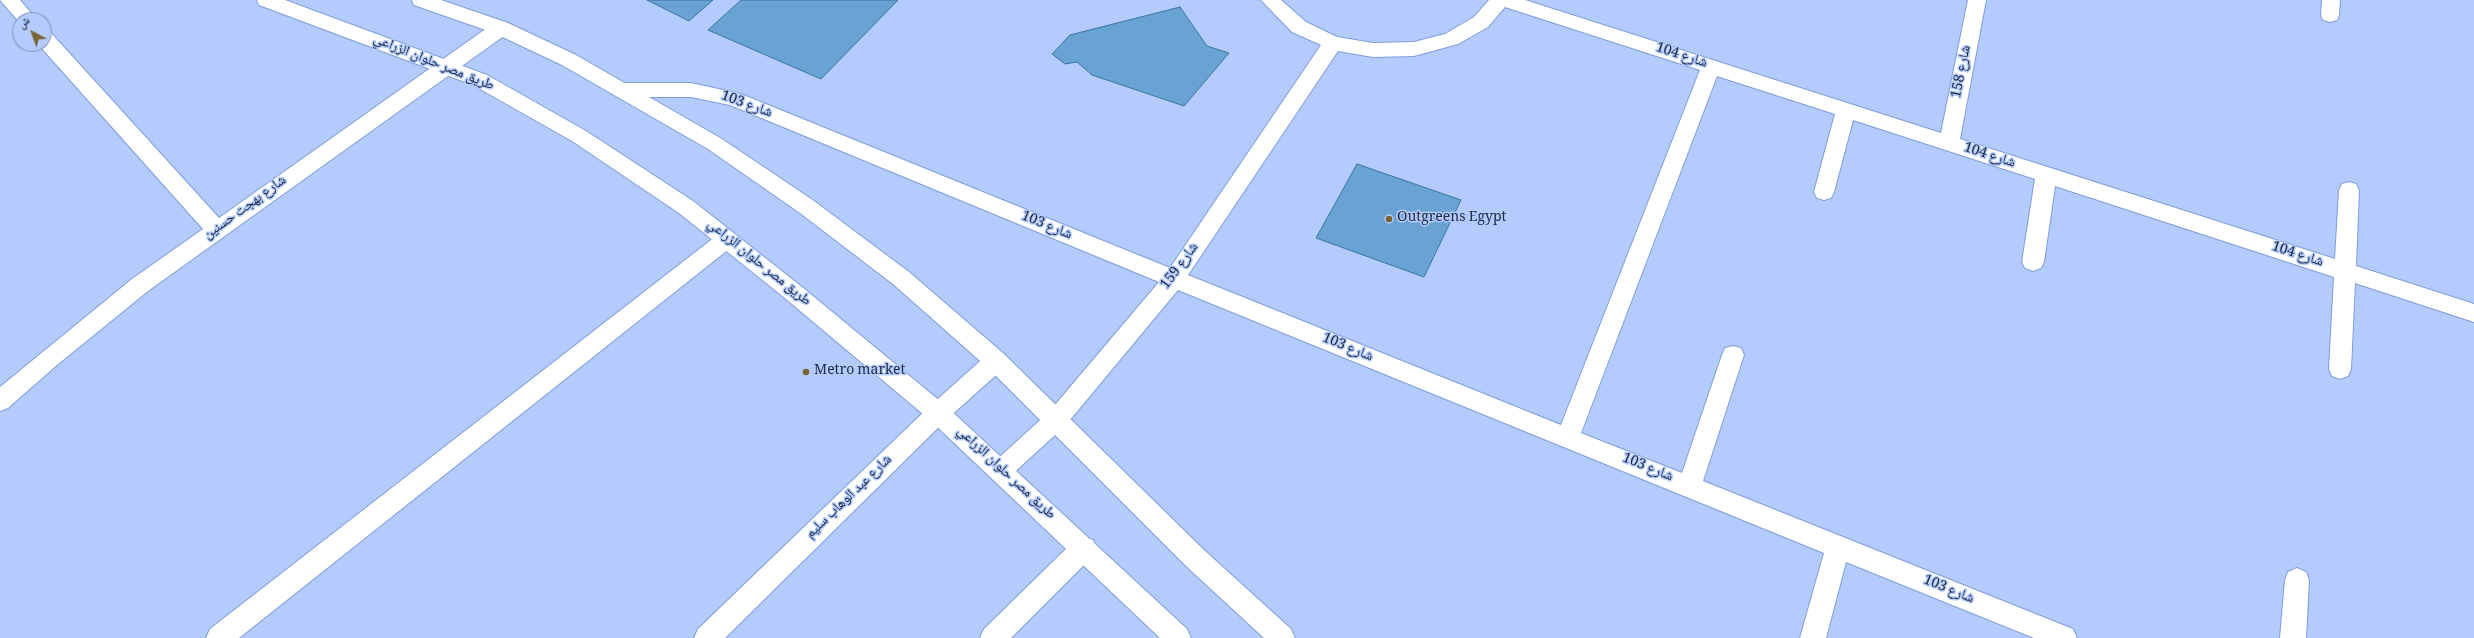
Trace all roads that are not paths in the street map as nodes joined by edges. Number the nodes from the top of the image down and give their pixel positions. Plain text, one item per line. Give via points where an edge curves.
1 (9, 0) edge
2 (266, 0) edge
3 (421, 0) edge
4 (1270, 0) edge
5 (1500, 0) edge
6 (1504, 0) edge
7 (1976, 0) edge
8 (20, 12) edge
9 (501, 28) junction
10 (1334, 43) junction
11 (52, 47) edge
12 (447, 66) junction
13 (1711, 67) junction
14 (623, 90) junction
15 (1846, 110) junction
16 (1949, 144) junction
17 (2046, 175) junction
18 (2349, 190) dead end
19 (1824, 192) dead end
20 (217, 230) junction
21 (727, 239) junction
22 (2033, 262) dead end
23 (2345, 272) junction
24 (1174, 279) junction
25 (2474, 313) edge
26 (1734, 355) dead end
27 (996, 361) junction
28 (2340, 369) dead end
29 (0, 401) edge
30 (938, 413) junction
31 (1058, 419) junction
32 (1568, 437) junction
33 (1001, 470) junction
34 (1690, 486) junction
35 (1838, 547) junction
36 (1084, 548) junction
37 (2297, 580) dead end
38 (219, 638) edge
39 (707, 638) edge
40 (993, 638) edge
41 (1178, 638) edge
42 (1282, 638) edge
43 (1813, 638) edge
44 (2064, 638) edge
45 (2293, 638) edge

1 - 8 street
2 - 12 street, طريق مصر حلوان الزراعي
3 - 9 street
4 - 10 street via 1299,27
5 - 10 street via 1481,22 1451,39 1414,50 1373,50
6 - 13 street, شارع 104
7 - 16 street, شارع 158
9 - 12 street, شارع بهجت حسنين
9 - 14 street via 569,60
10 - 24 street, شارع 159
11 - 20 street
12 - 20 street, شارع بهجت حسنين
12 - 21 street, طريق مصر حلوان الزراعي via 487,84 579,136 686,207
13 - 15 street, شارع 104
13 - 32 street
14 - 24 street, شارع 103 via 691,90 734,99
14 - 27 street via 714,144 807,207 901,278
15 - 16 street, شارع 104
15 - 19 street
16 - 17 street, شارع 104
17 - 22 street
17 - 23 street, شارع 104
18 - 23 street
20 - 29 street, شارع بهجت حسنين via 128,295
21 - 30 street, طريق مصر حلوان الزراعي
21 - 38 street
23 - 25 street, شارع 104
23 - 28 street
24 - 31 street, شارع 159
24 - 32 street, شارع 103
26 - 34 street
27 - 30 street, شارع عبد الوهاب سليم
27 - 31 street
30 - 33 street, طريق مصر حلوان الزراعي
30 - 39 street, شارع عبد الوهاب سليم
31 - 33 street, شارع 159
31 - 42 street via 1195,558
32 - 34 street, شارع 103
33 - 36 street, طريق مصر حلوان الزراعي
34 - 35 street, شارع 103
35 - 43 street
35 - 44 street, شارع 103
36 - 40 street
36 - 41 street, طريق مصر حلوان الزراعي
37 - 45 street

